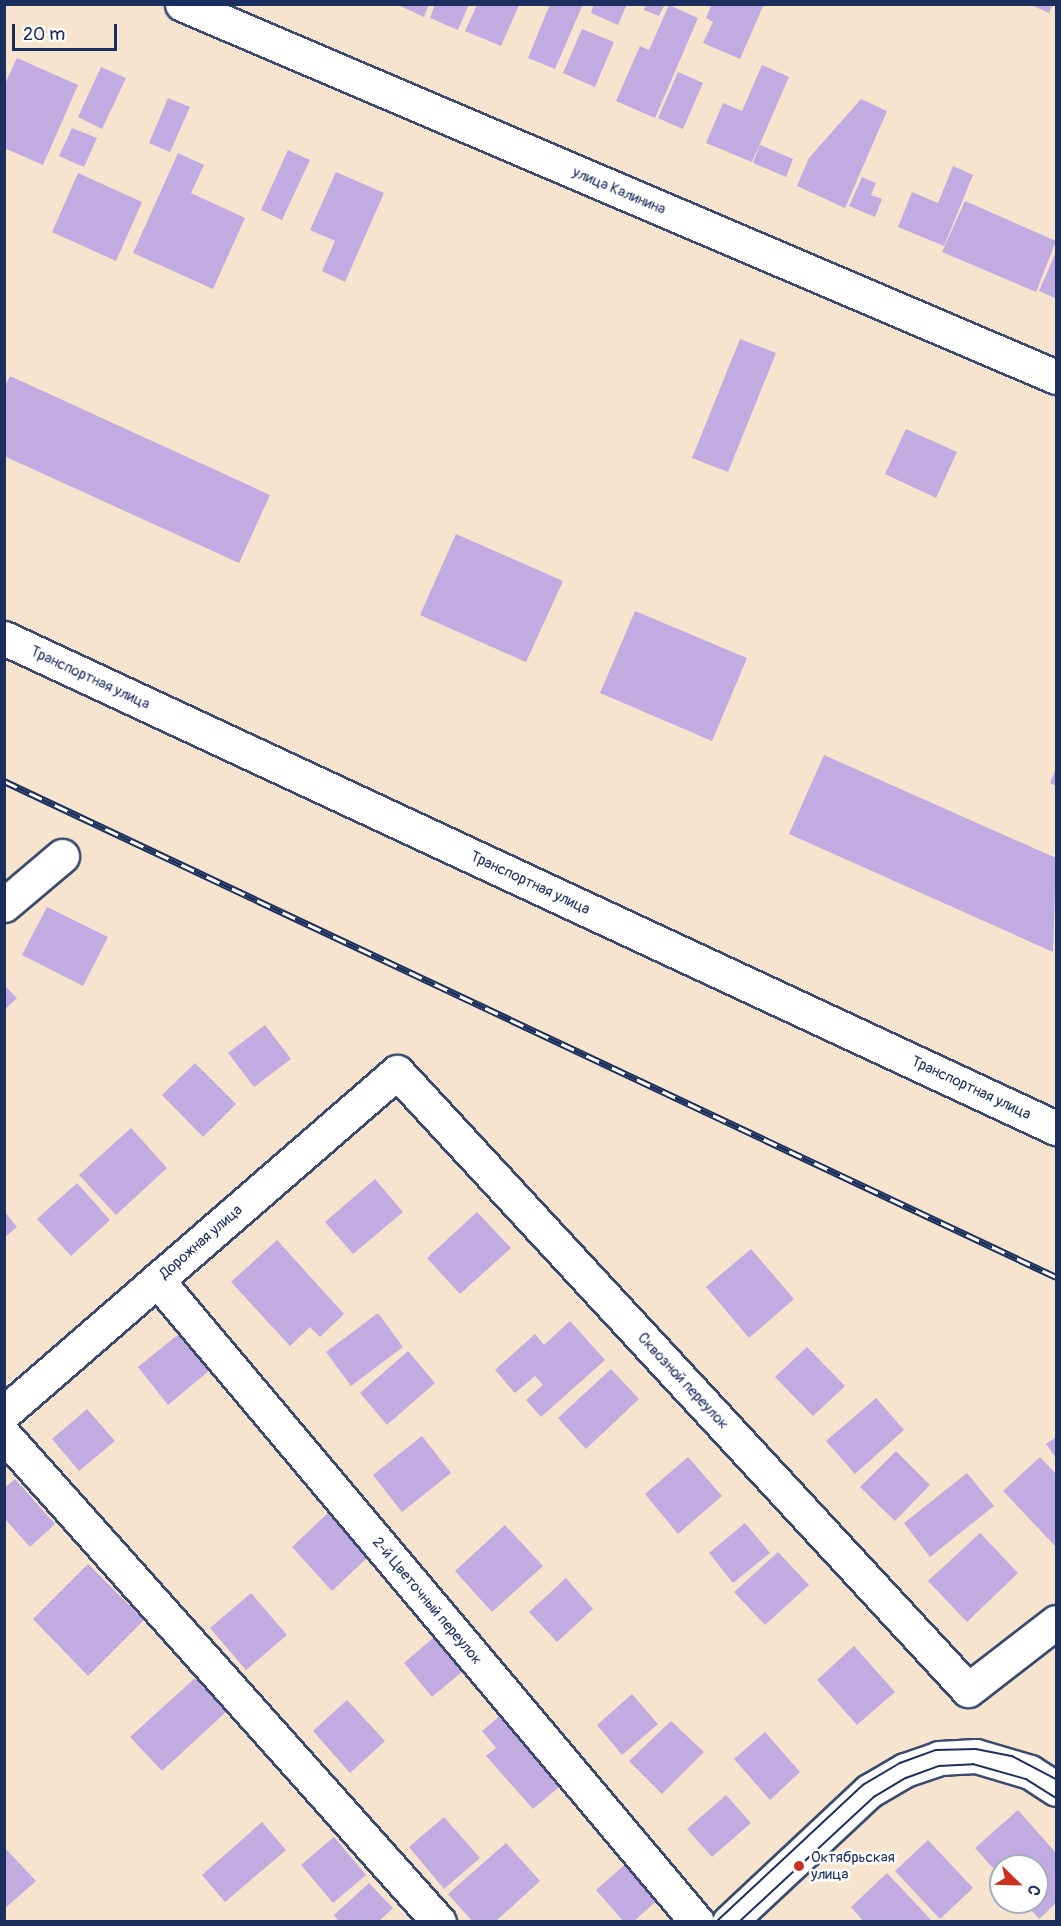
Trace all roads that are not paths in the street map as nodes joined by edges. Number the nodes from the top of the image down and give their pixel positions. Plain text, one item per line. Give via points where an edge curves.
1 (182, 4) edge
2 (1056, 377) edge
3 (4, 638) edge
4 (63, 856) dead end
5 (4, 905) edge
6 (397, 1072) joint
7 (1056, 1128) edge
8 (158, 1280) junction
9 (4, 1413) edge
10 (4, 1435) edge
11 (1056, 1622) edge
12 (1056, 1789) edge
13 (439, 1922) edge
14 (697, 1922) edge
15 (729, 1922) edge

1 - 2 street, улица Калинина
3 - 7 street, Транспортная улица
4 - 5 street
6 - 8 street, Дорожная улица
6 - 11 street, Сквозной переулок via 968,1690
8 - 9 street, Дорожная улица
8 - 14 street, 2-й Цветочный переулок
10 - 13 street
12 - 15 street via 1030,1772 976,1756 939,1758 905,1770 868,1791

